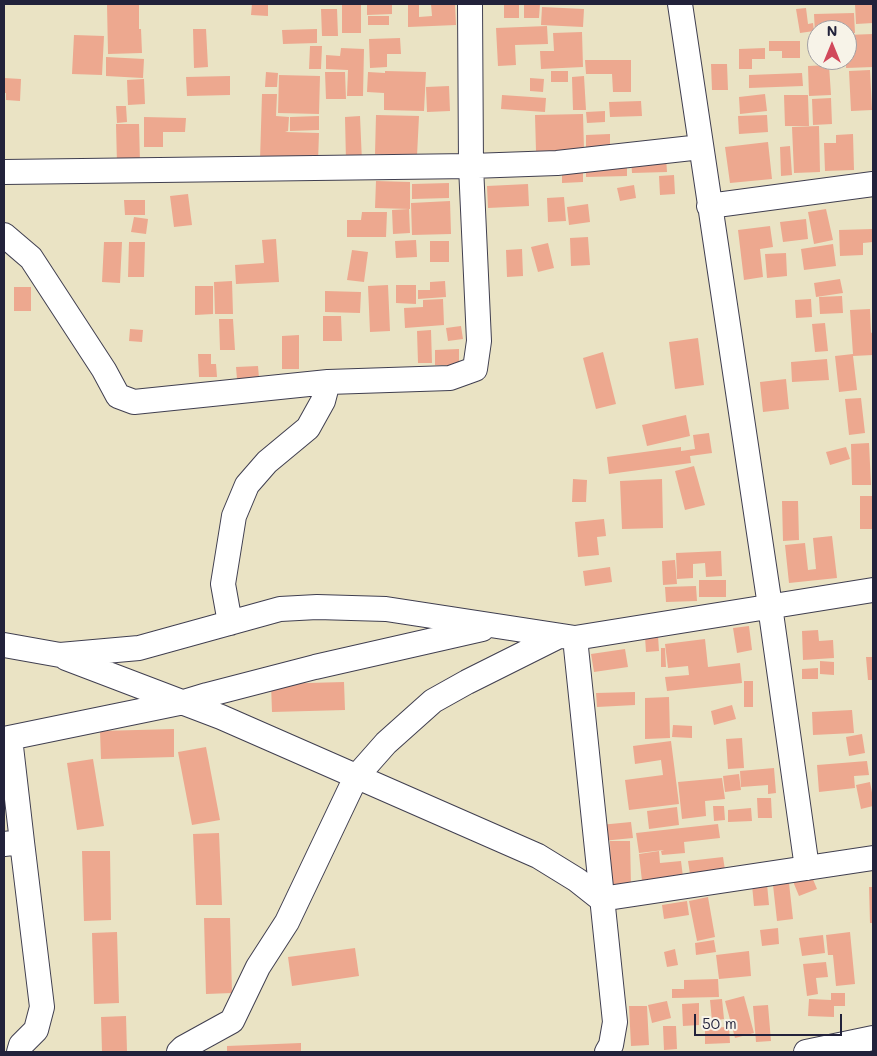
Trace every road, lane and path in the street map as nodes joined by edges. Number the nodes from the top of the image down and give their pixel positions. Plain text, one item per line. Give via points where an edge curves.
1 (470, 4) edge
2 (680, 4) edge
3 (701, 147) junction
4 (471, 166) junction
5 (4, 172) edge
6 (873, 184) edge
7 (709, 206) junction
8 (4, 235) edge
9 (328, 382) junction
10 (873, 590) edge
11 (770, 606) junction
12 (230, 623) junction
13 (496, 626) junction
14 (567, 637) junction
15 (4, 645) edge
16 (60, 656) junction
17 (184, 702) junction
18 (7, 739) edge
19 (356, 777) junction
20 (13, 843) edge
21 (873, 858) edge
22 (807, 868) junction
23 (601, 899) junction
24 (873, 1038) edge
25 (19, 1052) edge
26 (179, 1052) edge
27 (607, 1052) edge
28 (806, 1052) edge

1 - 4 street
2 - 3 street
3 - 4 street via 557,163
3 - 7 street
4 - 5 street
4 - 9 street via 479,341 475,369 450,378
6 - 7 street
7 - 11 street
8 - 9 street via 31,258 118,396 134,402
9 - 12 street via 323,400 308,428 267,462 247,485 234,516 223,584
10 - 11 street
11 - 14 street
11 - 22 street
12 - 13 street via 280,609 317,607 386,609
12 - 16 street via 139,648
13 - 14 street
13 - 17 street via 315,667
14 - 19 street via 433,701 386,743
14 - 23 street
15 - 16 street
16 - 17 street
17 - 18 street
17 - 19 street
18 - 20 street
19 - 23 street via 538,856
19 - 26 street via 287,922 258,967 232,1020
20 - 25 street via 42,1008 36,1030 21,1045
21 - 22 street
22 - 23 street
23 - 27 street via 615,1022
24 - 28 street

